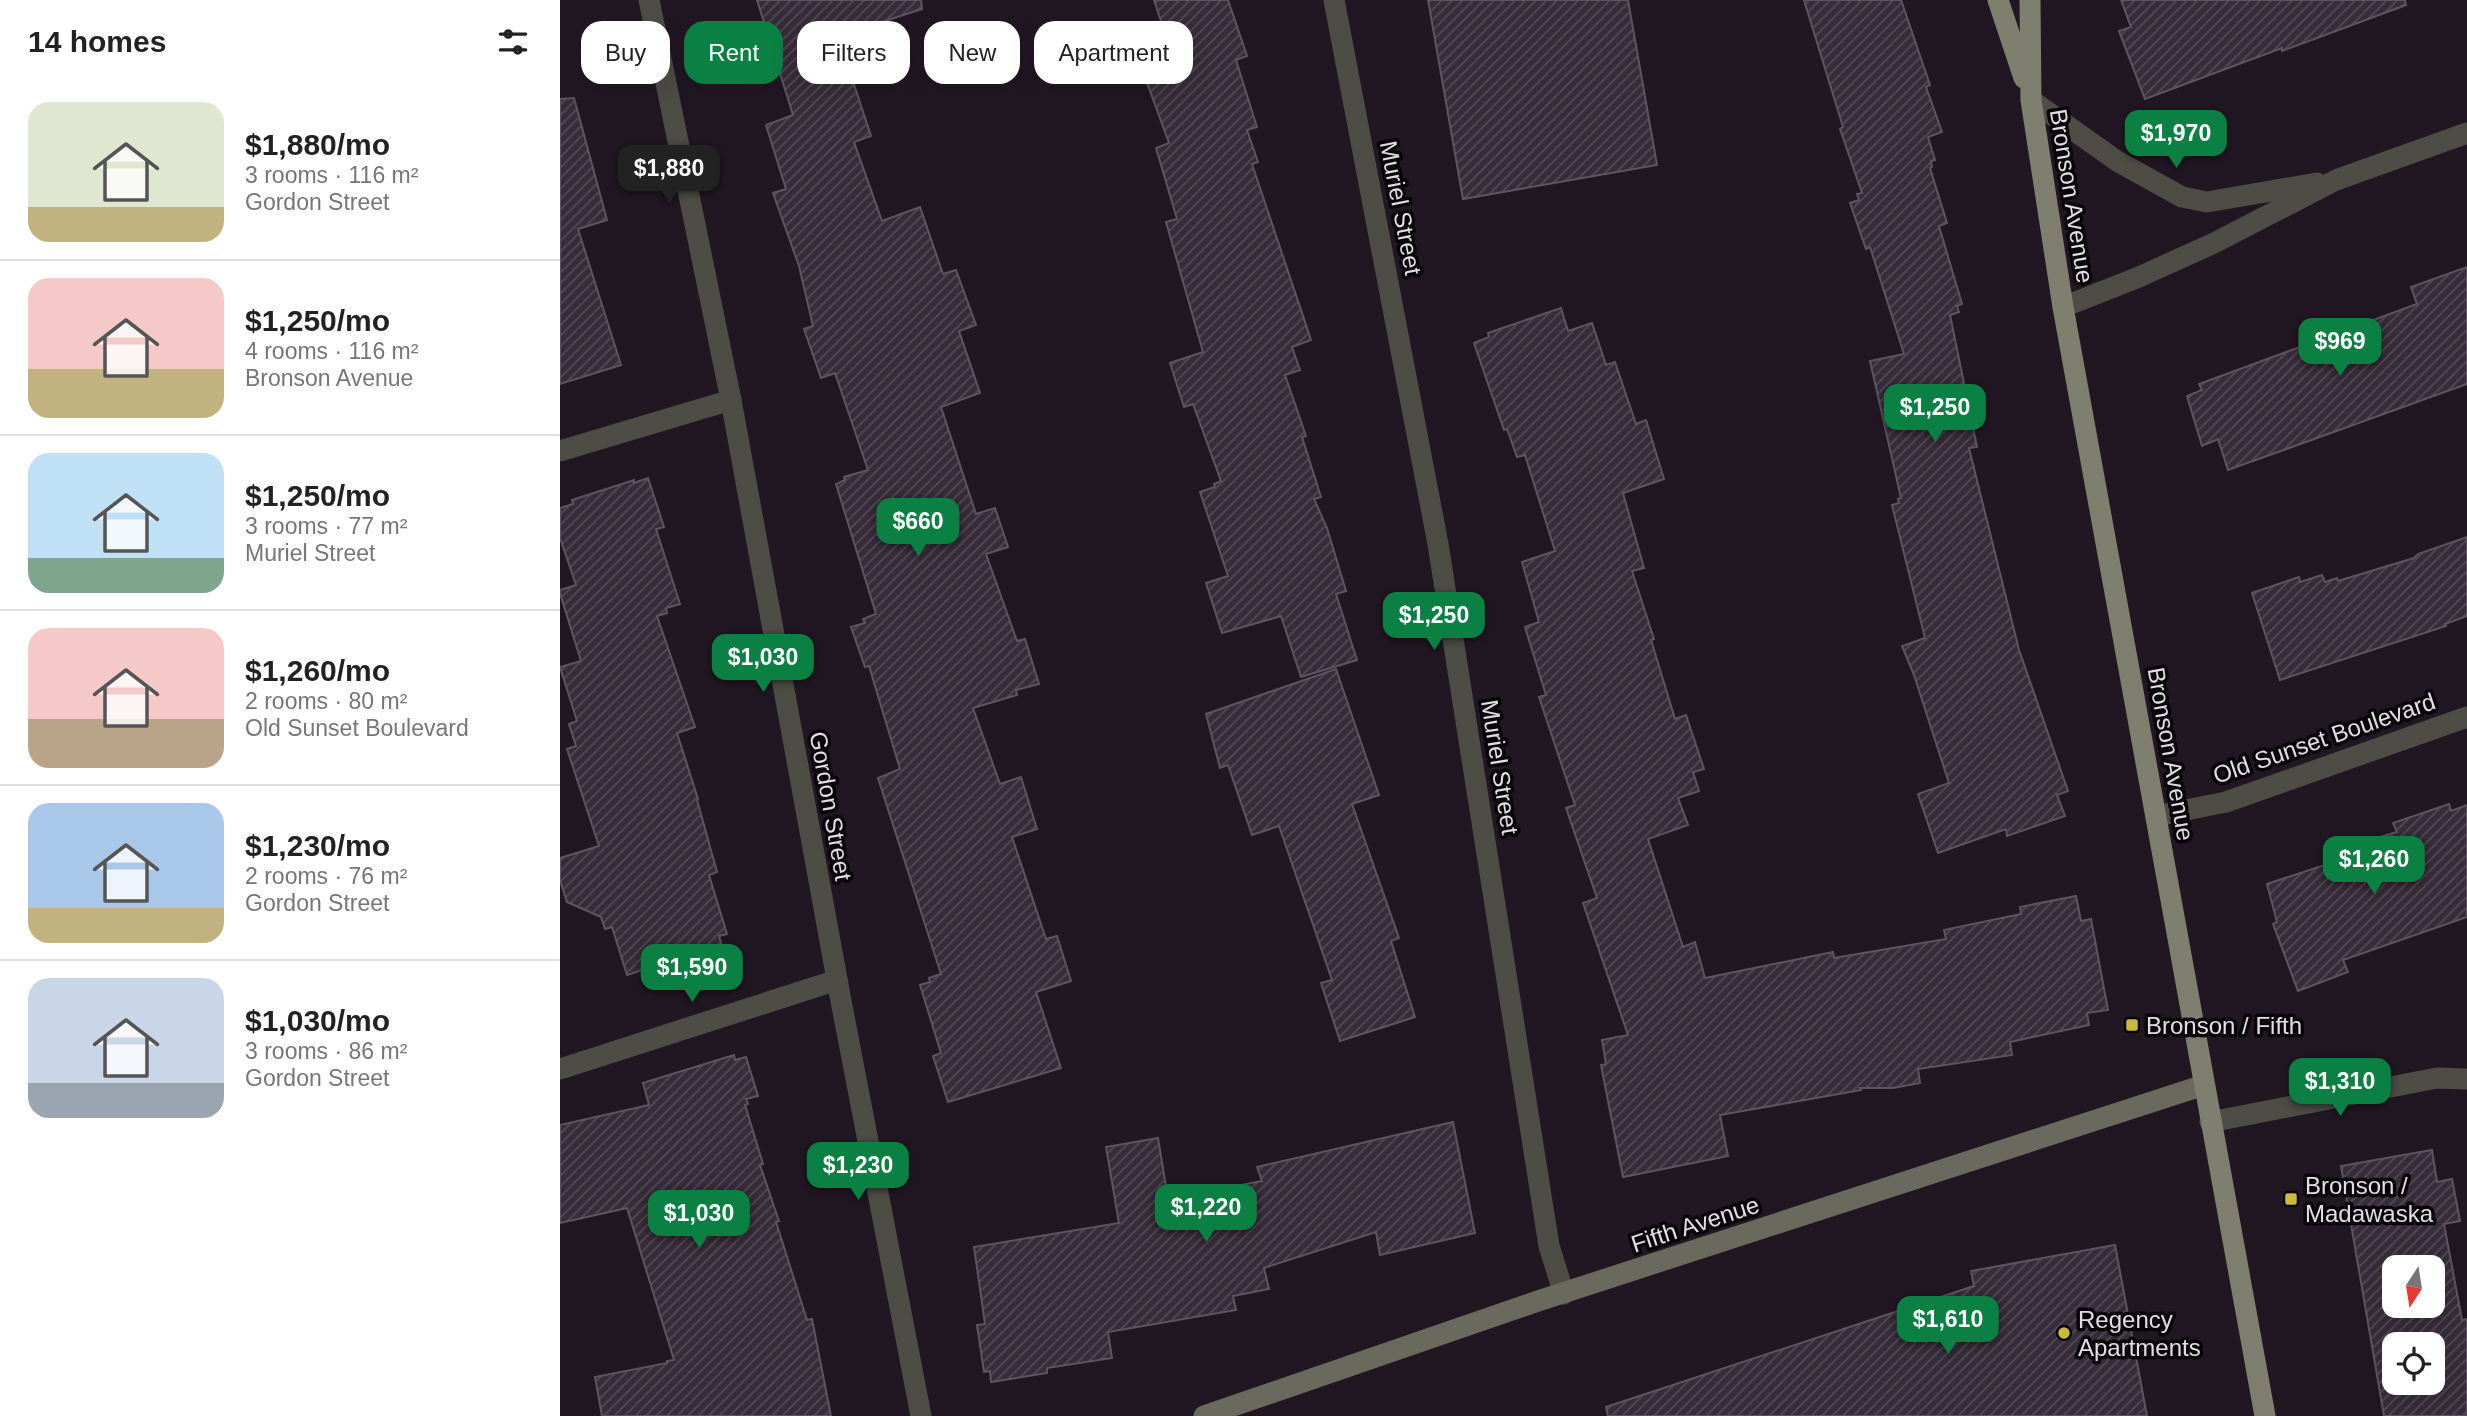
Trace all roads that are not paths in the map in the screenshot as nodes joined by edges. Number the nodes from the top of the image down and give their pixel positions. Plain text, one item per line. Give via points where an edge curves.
1 (649, 0) edge
2 (1334, 0) edge
3 (1998, 0) edge
4 (2030, 0) edge
5 (2031, 100) junction
6 (2467, 133) edge
7 (2336, 180) junction
8 (2063, 307) junction
9 (731, 400) junction
10 (560, 451) edge
11 (2467, 717) edge
12 (2156, 816) junction
13 (837, 980) junction
14 (560, 1069) edge
15 (2467, 1079) edge
16 (2204, 1085) junction
17 (2210, 1122) junction
18 (1564, 1294) junction
19 (921, 1416) edge
20 (1204, 1416) edge
21 (2265, 1416) edge

1 - 9 street, Gordon Street
2 - 18 street, Muriel Street via 1438,544 1549,1246
3 - 5 main road, Bronson Avenue
4 - 5 main road, Bronson Avenue
5 - 7 street via 2117,161 2182,197 2207,202
5 - 8 main road, Bronson Avenue
6 - 7 street
7 - 8 street via 2214,243
8 - 12 main road, Bronson Avenue
9 - 10 street
9 - 13 street, Gordon Street
11 - 12 street, Old Sunset Boulevard via 2226,802
12 - 16 main road, Bronson Avenue
13 - 14 street
13 - 19 street, Gordon Street
15 - 17 street via 2437,1078
16 - 17 main road, Bronson Avenue
16 - 18 street, Fifth Avenue
17 - 21 main road, Bronson Avenue
18 - 20 street, Fifth Avenue

